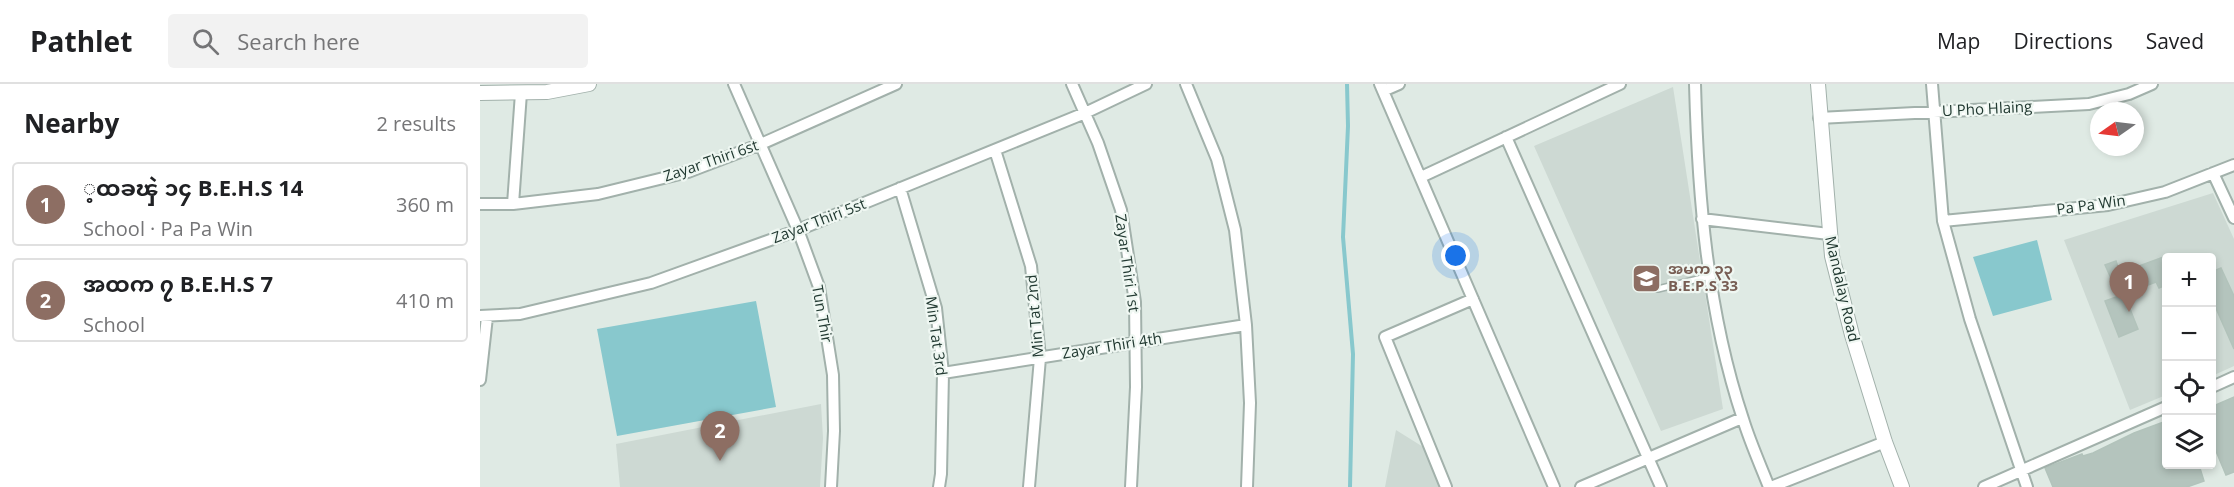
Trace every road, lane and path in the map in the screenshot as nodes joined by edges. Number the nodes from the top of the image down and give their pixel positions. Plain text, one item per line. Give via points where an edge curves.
1 (589, 84) edge
2 (734, 84) edge
3 (896, 84) edge
4 (1072, 84) edge
5 (1146, 84) edge
6 (1186, 84) edge
7 (1399, 84) edge
8 (1620, 84) edge
9 (1695, 84) edge
10 (1818, 84) edge
11 (1932, 84) edge
12 (2152, 84) edge
13 (1381, 87) edge
14 (480, 93) edge
15 (521, 93) junction
16 (1934, 111) junction
17 (1085, 113) junction
18 (1819, 118) junction
19 (1506, 137) junction
20 (761, 144) junction
21 (994, 150) junction
22 (2234, 165) edge
23 (2213, 173) junction
24 (1421, 177) junction
25 (900, 188) junction
26 (480, 204) edge
27 (513, 204) junction
28 (2234, 218) edge
29 (1702, 219) junction
30 (1943, 220) junction
31 (798, 230) junction
32 (1829, 234) junction
33 (1710, 276) junction
34 (1658, 289) dead end
35 (1473, 299) junction
36 (484, 317) edge
37 (1246, 325) junction
38 (1135, 343) junction
39 (1040, 358) junction
40 (943, 373) junction
41 (2234, 377) edge
42 (480, 380) edge
43 (2216, 385) edge
44 (2162, 409) edge
45 (1742, 418) junction
46 (1885, 442) junction
47 (1649, 458) junction
48 (2020, 471) junction
49 (831, 487) edge
50 (939, 487) edge
51 (1029, 487) edge
52 (1131, 487) edge
53 (1247, 487) edge
54 (1446, 487) edge
55 (1554, 487) edge
56 (1581, 487) edge
57 (1661, 487) edge
58 (1770, 487) edge
59 (1902, 487) edge
60 (1984, 487) edge
61 (2027, 487) edge

1 - 15 street
2 - 20 street, Tun Thir
3 - 20 street, Zayar Thiri 6st
4 - 17 street, Zayar Thiri 1st
5 - 17 street, Zayar Thiri 5st
6 - 37 street via 1217,159 1234,230
7 - 13 street
8 - 19 street
9 - 29 street
10 - 18 street, Mandalay Road
11 - 16 street
12 - 16 street, U Pho Hlaing via 2089,104
13 - 24 street
14 - 15 street
15 - 27 street
16 - 18 street, U Pho Hlaing
16 - 30 street
17 - 21 street, Zayar Thiri 5st
17 - 38 street, Zayar Thiri 1st via 1121,210 1135,302
18 - 32 street, Mandalay Road
19 - 24 street
19 - 47 street
20 - 27 street, Zayar Thiri 6st via 688,172 598,194
20 - 31 street, Tun Thir
21 - 25 street, Zayar Thiri 5st
21 - 39 street, Min Tat 2nd via 1031,266
22 - 23 street, Pa Pa Win
23 - 28 street
23 - 30 street, Pa Pa Win via 2165,192 2108,205
24 - 35 street
25 - 31 street, Zayar Thiri 5st
25 - 40 street, Min Tat 3rd via 936,308
26 - 27 street, Zayar Thiri 6st
29 - 32 street
29 - 33 street
30 - 48 street via 1970,319
31 - 36 street, Zayar Thiri 5st via 651,283 520,314
31 - 49 street, Tun Thir via 819,287 833,375
32 - 46 street, Mandalay Road via 1852,335
33 - 34 lane
33 - 45 street
35 - 54 street via 1385,337
35 - 55 street
36 - 42 street
37 - 38 street, Zayar Thiri 4th
37 - 53 street via 1250,403
38 - 39 street, Zayar Thiri 4th
38 - 52 street, Zayar Thiri 1st
39 - 40 street, Zayar Thiri 4th
39 - 51 street, Min Tat 2nd
40 - 50 street, Min Tat 3rd
41 - 43 street
44 - 48 street
45 - 47 street
45 - 58 street
46 - 58 street
46 - 59 street, Mandalay Road
47 - 56 street
47 - 57 street
48 - 60 street
48 - 61 street

